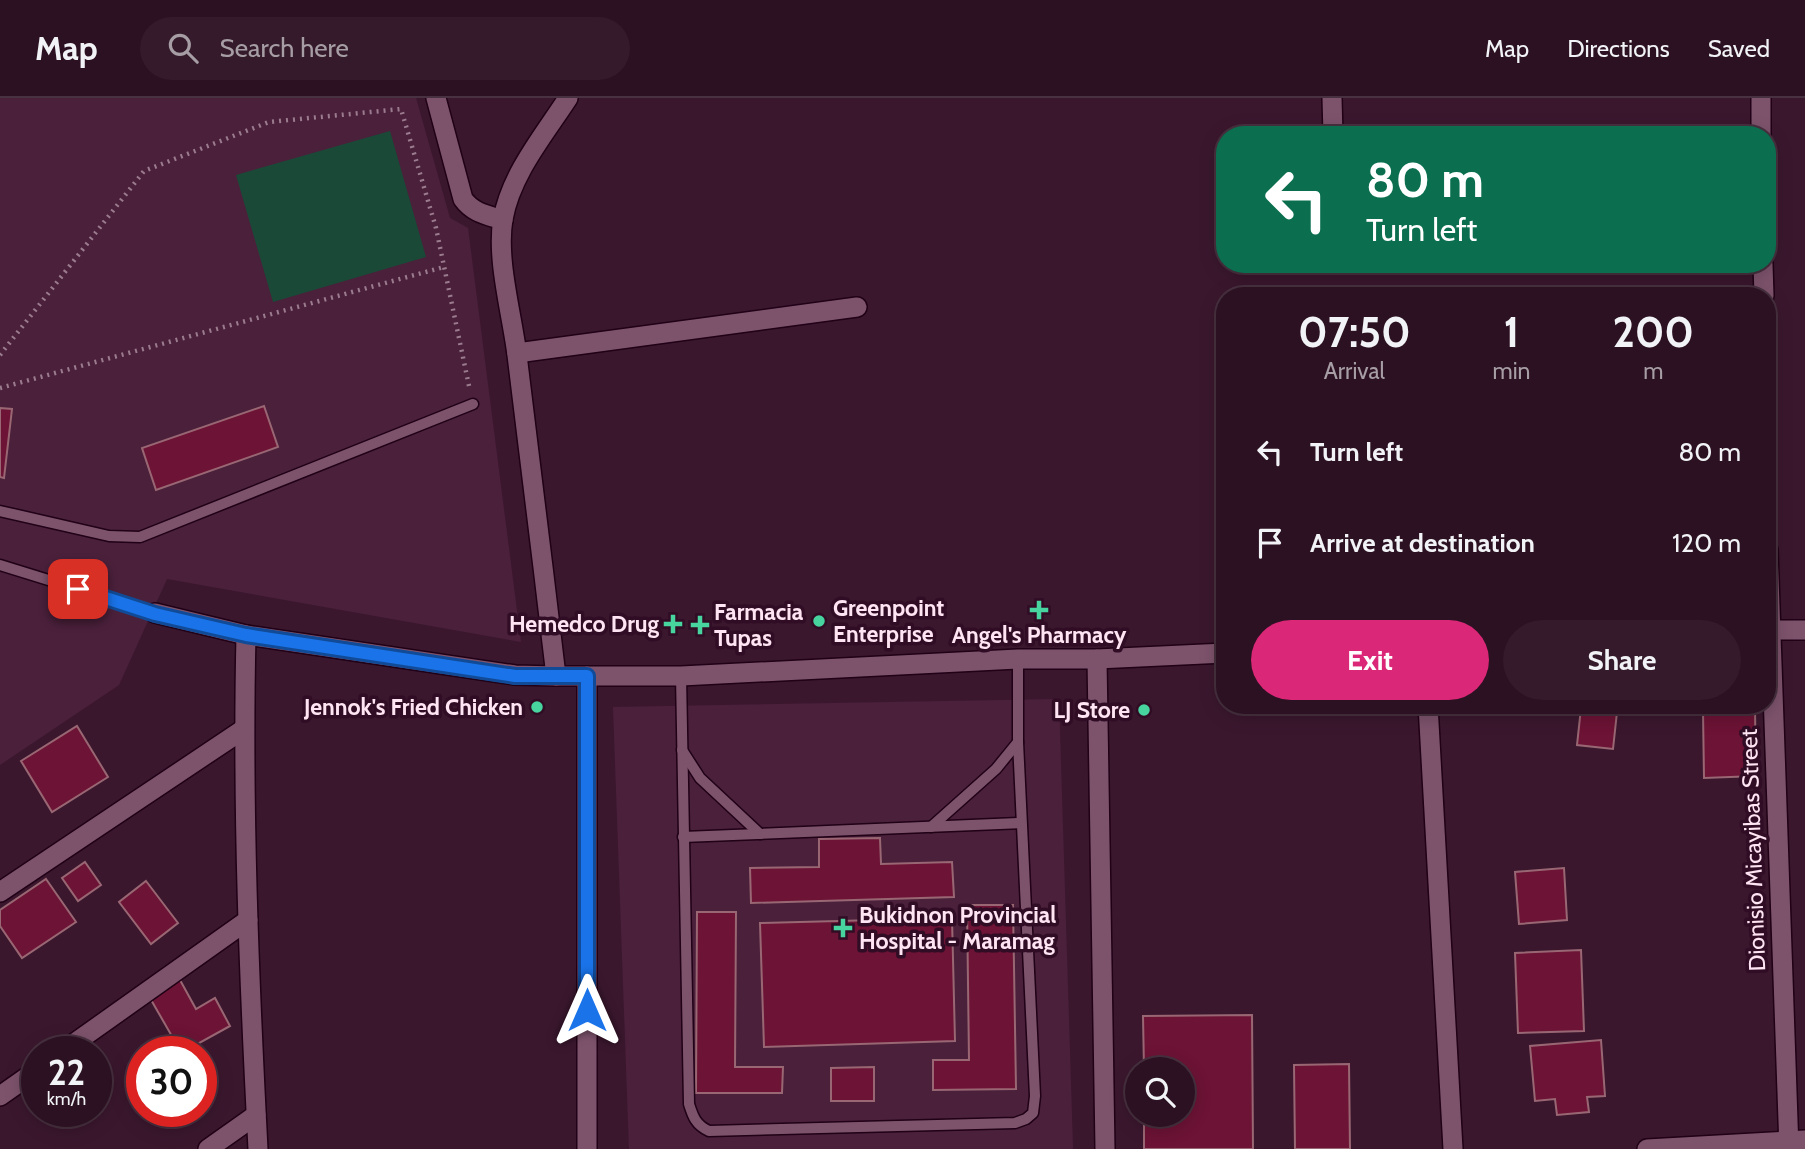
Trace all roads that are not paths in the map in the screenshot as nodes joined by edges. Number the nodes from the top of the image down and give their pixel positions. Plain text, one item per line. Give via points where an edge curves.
1 (436, 98) edge
2 (568, 98) edge
3 (1332, 98) edge
4 (1761, 98) edge
5 (1333, 126) edge
6 (1761, 126) edge
7 (503, 220) junction
8 (857, 307) dead end
9 (517, 353) junction
10 (473, 404) road end
11 (0, 511) edge
12 (0, 565) edge
13 (155, 614) joint
14 (1776, 630) edge
15 (1805, 630) edge
16 (246, 635) junction
17 (1216, 653) edge
18 (1017, 659) junction
19 (1097, 659) junction
20 (556, 676) junction
21 (587, 676) junction
22 (681, 676) junction
23 (1429, 714) edge
24 (1772, 714) edge
25 (244, 729) junction
26 (1018, 742) junction
27 (680, 747) junction
28 (1021, 823) junction
29 (931, 827) junction
30 (760, 834) junction
31 (682, 837) junction
32 (0, 892) edge
33 (248, 920) junction
34 (85, 1036) edge
35 (21, 1081) edge
36 (0, 1096) edge
37 (256, 1115) junction
38 (1794, 1144) edge
39 (208, 1149) edge
40 (258, 1149) edge
41 (587, 1149) edge
42 (1105, 1149) edge
43 (1453, 1149) edge
44 (1647, 1149) edge

1 - 7 street via 463,199 476,212
2 - 7 street via 519,176
3 - 5 street
4 - 6 street
7 - 9 street via 506,289
8 - 9 street
9 - 20 street
10 - 11 lane via 139,537 109,536
12 - 13 lane
13 - 16 street
14 - 15 street
16 - 20 street via 515,676
16 - 25 street
17 - 19 street
18 - 19 street
18 - 22 street
18 - 26 lane
19 - 42 street
20 - 21 street
21 - 22 street
21 - 41 street
22 - 27 lane
23 - 43 street
24 - 38 street, Dionisio Micayibas Street
25 - 32 street
25 - 33 street
26 - 28 lane
26 - 29 lane via 996,769
27 - 30 lane via 700,778
27 - 31 lane
28 - 29 lane
28 - 31 lane via 1035,1096 1033,1113 1015,1123 709,1131 701,1127 689,1104
29 - 30 lane
30 - 31 lane
33 - 34 street
33 - 37 street
35 - 36 street
37 - 39 street
37 - 40 street
38 - 44 street

